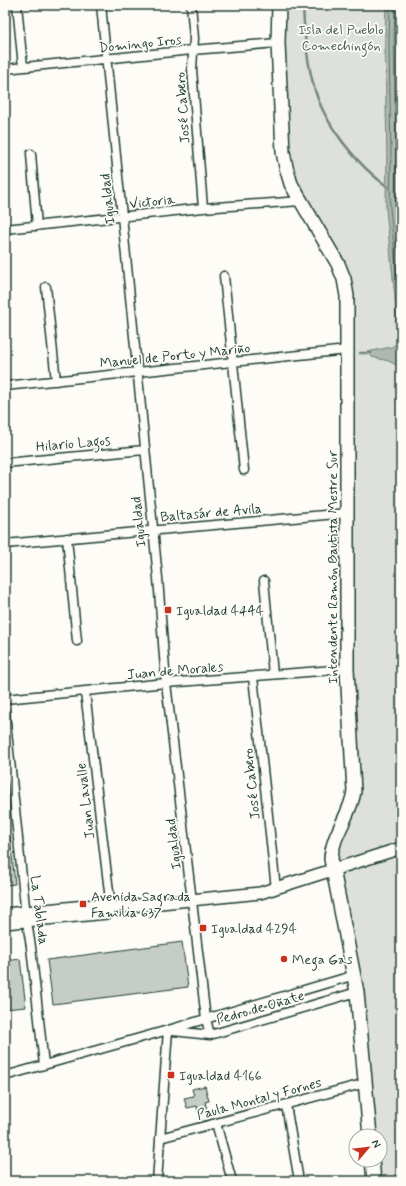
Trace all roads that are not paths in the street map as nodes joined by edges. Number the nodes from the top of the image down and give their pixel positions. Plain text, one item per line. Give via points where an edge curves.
1 (17, 5) edge
2 (101, 5) edge
3 (191, 5) edge
4 (279, 5) edge
5 (278, 43) junction
6 (192, 50) junction
7 (107, 59) junction
8 (23, 67) junction
9 (5, 69) edge
10 (31, 154) dead end
11 (301, 201) junction
12 (203, 208) junction
13 (122, 217) junction
14 (37, 226) junction
15 (5, 229) edge
16 (224, 276) dead end
17 (46, 287) dead end
18 (347, 350) junction
19 (233, 362) junction
20 (137, 372) junction
21 (56, 381) junction
22 (5, 386) edge
23 (144, 450) junction
24 (5, 463) edge
25 (244, 470) dead end
26 (347, 513) junction
27 (152, 530) junction
28 (67, 538) junction
29 (5, 544) edge
30 (264, 582) dead end
31 (77, 641) dead end
32 (347, 669) junction
33 (273, 674) junction
34 (252, 677) junction
35 (166, 683) junction
36 (85, 692) junction
37 (5, 699) edge
38 (5, 712) edge
39 (401, 848) edge
40 (333, 870) junction
41 (276, 889) junction
42 (193, 901) junction
43 (111, 908) junction
44 (5, 914) edge
45 (26, 917) junction
46 (5, 923) edge
47 (355, 975) junction
48 (357, 992) junction
49 (206, 1019) junction
50 (168, 1030) junction
51 (210, 1035) junction
52 (44, 1065) junction
53 (5, 1076) edge
54 (366, 1083) junction
55 (286, 1105) junction
56 (216, 1123) junction
57 (369, 1128) edge
58 (160, 1138) junction
59 (373, 1168) edge
60 (158, 1181) edge
61 (232, 1181) edge
62 (299, 1181) edge
63 (374, 1181) edge

1 - 8 street
2 - 7 street, Igualdad
3 - 6 street, José Cabero via 194,38
4 - 5 main road, Intendente Ramón Bautista Mestre Sur
5 - 6 street, Domingo Iros
5 - 11 main road, Intendente Ramón Bautista Mestre Sur via 283,152 291,184
6 - 7 street, Domingo Iros
6 - 12 street, José Cabero
7 - 8 street, Domingo Iros
7 - 13 street, Igualdad
8 - 9 street, Domingo Iros
10 - 14 street
11 - 12 street, Victoria
11 - 18 main road, Intendente Ramón Bautista Mestre Sur via 344,279 347,296
12 - 13 street, Victoria
13 - 14 street, Victoria
13 - 20 street, Igualdad
14 - 15 street, Victoria
16 - 19 street
17 - 21 street
18 - 19 street, Manuel de Porto y Mariño
18 - 26 main road, Intendente Ramón Bautista Mestre Sur
19 - 20 street, Manuel de Porto y Mariño
19 - 25 street
20 - 21 street, Manuel de Porto y Mariño
20 - 23 street, Igualdad
21 - 22 street, Manuel de Porto y Mariño
23 - 24 street, Hilario Lagos
23 - 27 street, Igualdad
26 - 27 street, Baltasár de Avila
26 - 32 main road, Intendente Ramón Bautista Mestre Sur
27 - 28 street, Baltasár de Avila
27 - 35 street, Igualdad
28 - 29 street, Baltasár de Avila
28 - 31 street
30 - 33 street
32 - 33 street, Juan de Morales
32 - 40 main road, Intendente Ramón Bautista Mestre Sur via 354,791 353,802 333,843
33 - 34 street, Juan de Morales
34 - 35 street, Juan de Morales
34 - 41 street, José Cabero
35 - 36 street, Juan de Morales
35 - 42 street, Igualdad
36 - 37 street, Juan de Morales
36 - 43 street, Juan Lavalle
38 - 45 street, La Tablada
39 - 40 main road
40 - 41 main road
40 - 47 main road, Intendente Ramón Bautista Mestre Sur
41 - 42 main road
42 - 43 main road
42 - 49 street, Igualdad
43 - 45 main road via 107,913
44 - 45 main road
45 - 46 main road
45 - 52 street, La Tablada
47 - 48 main road, Intendente Ramón Bautista Mestre Sur
47 - 49 street, Pedro de Oñate
48 - 51 street, Pedro de Oñate
48 - 54 main road, Intendente Ramón Bautista Mestre Sur
49 - 50 street, Pedro de Oñate
49 - 51 street, Igualdad
50 - 51 street, Pedro de Oñate
50 - 52 street, Pedro de Oñate
50 - 58 street
52 - 53 street, Pedro de Oñate
54 - 55 street, Paula Montal y Fornes
54 - 57 main road, Intendente Ramón Bautista Mestre Sur
55 - 56 street, Paula Montal y Fornes
55 - 62 street
56 - 58 street, Paula Montal y Fornes
56 - 61 street
58 - 60 street
59 - 63 main road

